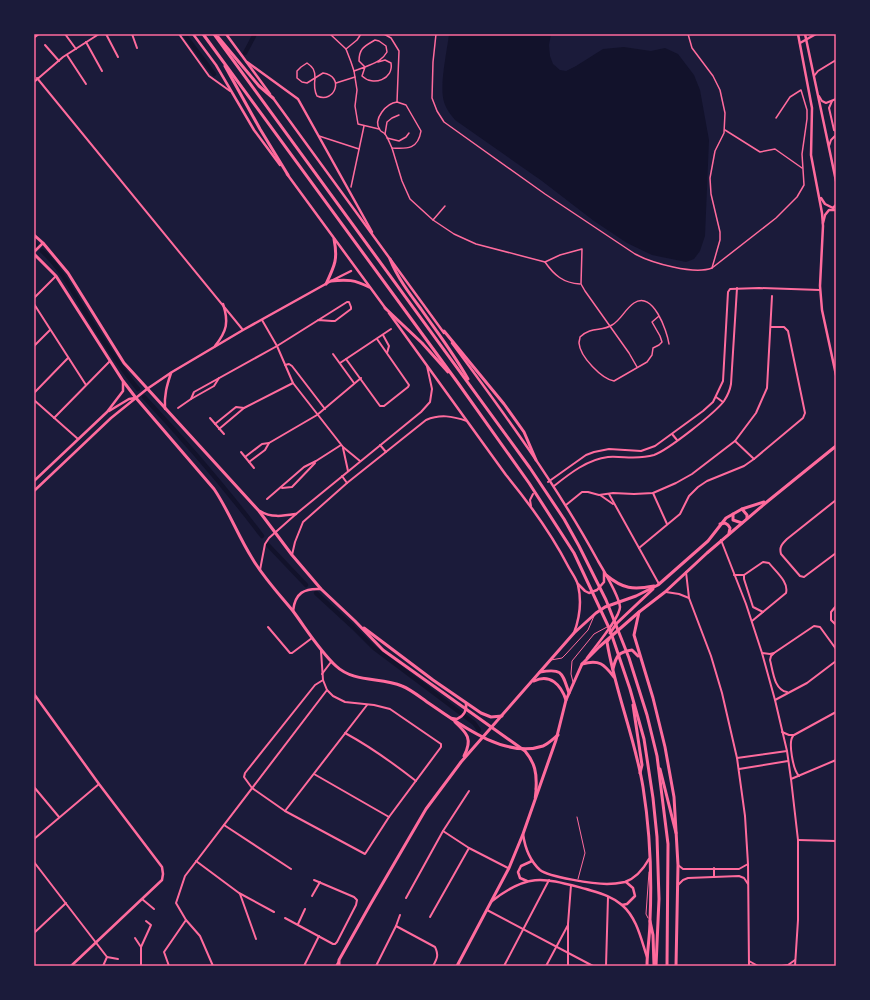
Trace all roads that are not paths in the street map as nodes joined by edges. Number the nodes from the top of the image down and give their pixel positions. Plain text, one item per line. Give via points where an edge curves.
1 (38, 34) edge
2 (65, 34) edge
3 (93, 34) edge
4 (99, 34) edge
5 (106, 34) edge
6 (132, 34) edge
7 (179, 34) edge
8 (193, 34) edge
9 (203, 34) edge
10 (214, 34) edge
11 (226, 34) edge
12 (330, 34) edge
13 (361, 34) edge
14 (384, 34) edge
15 (436, 34) edge
16 (688, 34) edge
17 (798, 34) edge
18 (805, 34) edge
19 (816, 34) edge
20 (34, 37) edge
21 (95, 37) junction
22 (806, 39) junction
23 (86, 42) junction
24 (800, 43) junction
25 (45, 45) dead end
26 (137, 48) dead end
27 (76, 49) junction
28 (346, 49) junction
29 (67, 55) junction
30 (118, 57) dead end
31 (233, 57) junction
32 (244, 59) junction
33 (836, 60) edge
34 (59, 61) junction
35 (378, 62) junction
36 (366, 67) junction
37 (102, 70) dead end
38 (354, 71) junction
39 (230, 73) junction
40 (814, 76) junction
41 (355, 77) junction
42 (37, 78) junction
43 (315, 78) junction
44 (34, 82) edge
45 (336, 83) junction
46 (86, 84) dead end
47 (230, 90) junction
48 (818, 95) junction
49 (273, 98) junction
50 (836, 99) edge
51 (832, 101) junction
52 (397, 102) junction
53 (399, 115) dead end
54 (776, 118) dead end
55 (364, 126) junction
56 (379, 129) junction
57 (725, 130) junction
58 (836, 132) edge
59 (409, 133) dead end
60 (317, 135) junction
61 (385, 135) junction
62 (836, 135) edge
63 (387, 138) junction
64 (392, 148) junction
65 (829, 148) junction
66 (359, 149) junction
67 (803, 168) junction
68 (835, 168) edge
69 (288, 175) junction
70 (836, 181) edge
71 (351, 187) dead end
72 (818, 192) junction
73 (445, 206) dead end
74 (836, 206) edge
75 (836, 210) edge
76 (433, 220) junction
77 (822, 226) junction
78 (34, 235) edge
79 (334, 239) junction
80 (43, 243) junction
81 (380, 244) junction
82 (34, 253) edge
83 (390, 259) junction
84 (545, 262) junction
85 (712, 268) junction
86 (351, 271) dead end
87 (56, 276) junction
88 (331, 281) junction
89 (326, 284) junction
90 (581, 284) junction
91 (370, 288) junction
92 (737, 288) junction
93 (820, 290) junction
94 (772, 296) dead end
95 (34, 298) edge
96 (34, 304) edge
97 (223, 304) junction
98 (385, 308) junction
99 (659, 316) junction
100 (262, 320) junction
101 (318, 320) junction
102 (610, 326) junction
103 (771, 327) junction
104 (391, 329) dead end
105 (50, 330) junction
106 (243, 330) junction
107 (444, 331) junction
108 (383, 335) junction
109 (377, 339) junction
110 (669, 344) dead end
111 (34, 346) edge
112 (277, 346) junction
113 (214, 347) junction
114 (387, 353) junction
115 (333, 354) dead end
116 (68, 358) junction
117 (346, 359) junction
118 (111, 361) junction
119 (340, 363) junction
120 (285, 365) junction
121 (427, 365) junction
122 (637, 367) junction
123 (172, 372) junction
124 (836, 373) edge
125 (220, 377) junction
126 (361, 378) junction
127 (123, 381) junction
128 (292, 383) junction
129 (354, 383) junction
130 (458, 383) junction
131 (86, 385) junction
132 (146, 389) junction
133 (473, 390) junction
134 (34, 393) edge
135 (136, 397) junction
136 (716, 397) junction
137 (191, 398) junction
138 (34, 400) edge
139 (723, 402) junction
140 (178, 408) dead end
141 (244, 408) junction
142 (166, 409) junction
143 (325, 409) junction
144 (107, 412) junction
145 (317, 415) junction
146 (54, 418) junction
147 (210, 418) dead end
148 (468, 422) junction
149 (215, 424) junction
150 (219, 429) junction
151 (224, 434) dead end
152 (672, 434) junction
153 (78, 439) junction
154 (677, 440) junction
155 (735, 441) junction
156 (270, 443) junction
157 (342, 446) junction
158 (380, 446) junction
159 (836, 446) edge
160 (241, 452) dead end
161 (386, 452) junction
162 (244, 457) junction
163 (754, 459) junction
164 (536, 460) junction
165 (316, 461) junction
166 (249, 462) junction
167 (360, 462) junction
168 (254, 468) dead end
169 (348, 472) junction
170 (342, 476) junction
171 (34, 481) edge
172 (549, 481) junction
173 (347, 483) junction
174 (554, 486) junction
175 (280, 488) junction
176 (34, 491) edge
177 (653, 493) junction
178 (532, 494) dead end
179 (600, 494) junction
180 (608, 494) junction
181 (267, 500) dead end
182 (836, 500) edge
183 (768, 501) junction
184 (566, 505) junction
185 (615, 505) junction
186 (530, 506) junction
187 (742, 509) junction
188 (259, 511) junction
189 (296, 514) junction
190 (732, 514) junction
191 (747, 518) junction
192 (742, 523) junction
193 (667, 524) junction
194 (720, 524) junction
195 (275, 533) junction
196 (728, 534) junction
197 (721, 540) junction
198 (639, 548) junction
199 (836, 553) edge
200 (292, 555) junction
201 (260, 570) junction
202 (604, 570) junction
203 (686, 572) junction
204 (734, 574) junction
205 (606, 575) junction
206 (744, 575) junction
207 (578, 584) junction
208 (658, 584) junction
209 (321, 589) junction
210 (665, 592) junction
211 (689, 598) junction
212 (619, 602) junction
213 (836, 606) edge
214 (293, 612) junction
215 (639, 612) junction
216 (763, 612) junction
217 (596, 613) junction
218 (355, 621) junction
219 (752, 621) junction
220 (611, 626) junction
221 (836, 626) edge
222 (268, 627) dead end
223 (574, 633) junction
224 (312, 638) junction
225 (608, 639) junction
226 (836, 649) edge
227 (321, 651) junction
228 (762, 653) junction
229 (774, 653) junction
230 (550, 660) junction
231 (586, 660) junction
232 (641, 660) junction
233 (836, 661) edge
234 (331, 662) junction
235 (582, 664) junction
236 (613, 671) junction
237 (540, 672) junction
238 (322, 675) junction
239 (615, 678) junction
240 (323, 680) junction
241 (531, 682) junction
242 (573, 682) junction
243 (630, 689) junction
244 (327, 690) junction
245 (788, 692) junction
246 (569, 693) junction
247 (34, 694) edge
248 (566, 700) junction
249 (775, 700) junction
250 (466, 703) junction
251 (367, 704) junction
252 (836, 712) edge
253 (502, 716) junction
254 (450, 718) junction
255 (782, 732) junction
256 (344, 734) junction
257 (558, 735) junction
258 (794, 735) junction
259 (483, 737) junction
260 (786, 751) junction
261 (657, 756) junction
262 (737, 758) junction
263 (836, 760) edge
264 (788, 761) junction
265 (461, 762) junction
266 (739, 769) junction
267 (314, 774) junction
268 (640, 774) junction
269 (799, 776) junction
270 (791, 779) junction
271 (416, 781) junction
272 (99, 784) junction
273 (34, 787) edge
274 (252, 788) junction
275 (536, 789) joint
276 (469, 792) dead end
277 (534, 802) junction
278 (286, 811) junction
279 (389, 816) junction
280 (59, 817) junction
281 (577, 817) dead end
282 (224, 825) junction
283 (443, 831) junction
284 (524, 834) junction
285 (676, 834) junction
286 (34, 839) edge
287 (798, 840) junction
288 (836, 841) edge
289 (469, 848) junction
290 (651, 856) junction
291 (196, 861) junction
292 (532, 861) junction
293 (34, 862) edge
294 (748, 864) junction
295 (678, 865) junction
296 (509, 868) junction
297 (714, 868) junction
298 (292, 869) dead end
299 (714, 877) junction
300 (577, 879) junction
301 (314, 880) dead end
302 (549, 880) junction
303 (527, 881) junction
304 (320, 882) junction
305 (626, 882) junction
306 (571, 885) junction
307 (678, 885) junction
308 (748, 885) junction
309 (239, 893) junction
310 (312, 896) dead end
311 (608, 896) junction
312 (406, 898) dead end
313 (142, 899) junction
314 (491, 901) junction
315 (66, 903) junction
316 (622, 905) junction
317 (154, 909) dead end
318 (305, 909) dead end
319 (487, 910) junction
320 (274, 912) dead end
321 (400, 915) dead end
322 (430, 917) dead end
323 (285, 918) dead end
324 (836, 918) edge
325 (186, 920) junction
326 (146, 921) dead end
327 (650, 922) junction
328 (568, 924) junction
329 (836, 924) edge
330 (298, 925) junction
331 (396, 926) junction
332 (524, 929) junction
333 (34, 933) edge
334 (319, 936) junction
335 (135, 938) dead end
336 (256, 939) dead end
337 (96, 943) junction
338 (141, 947) junction
339 (556, 947) junction
340 (569, 954) junction
341 (107, 956) junction
342 (647, 957) junction
343 (118, 959) dead end
344 (795, 960) junction
345 (749, 961) junction
346 (71, 966) edge
347 (103, 966) edge
348 (142, 966) edge
349 (170, 966) edge
350 (213, 966) edge
351 (304, 966) edge
352 (338, 966) edge
353 (376, 966) edge
354 (433, 966) edge
355 (457, 966) edge
356 (504, 966) edge
357 (546, 966) edge
358 (568, 966) edge
359 (592, 966) edge
360 (606, 966) edge
361 (647, 966) edge
362 (655, 966) edge
363 (667, 966) edge
364 (676, 966) edge
365 (748, 966) edge
366 (766, 966) edge
367 (782, 966) edge
368 (795, 966) edge
369 (836, 966) edge

1 - 20 main road
2 - 27 street
3 - 21 street
4 - 21 street
5 - 30 street
6 - 26 street
7 - 47 street via 209,76
8 - 47 street via 216,65
9 - 39 main road
10 - 31 main road
11 - 32 street
12 - 28 street
13 - 28 street
14 - 52 street via 391,38 400,51
15 - 85 street via 432,98 444,122 635,254 680,268 704,271
16 - 57 street via 692,48 720,90 725,113
17 - 24 street
18 - 22 street
19 - 22 street
21 - 23 street
22 - 24 street
22 - 40 street
23 - 27 street
23 - 37 street
24 - 72 street via 812,108 810,145
25 - 34 street
27 - 29 street
28 - 38 street
29 - 34 street
29 - 46 street
31 - 49 main road
31 - 133 main road via 237,66
32 - 49 street
32 - 60 street via 297,98
33 - 40 street
34 - 42 street
35 - 36 street
35 - 36 street via 385,60 391,63 389,75 382,80 372,83 366,80 362,76
35 - 36 street via 387,52 386,46 375,40 359,53 359,60
36 - 38 street
38 - 41 street
39 - 69 main road
39 - 130 main road
40 - 48 street
41 - 45 street
41 - 55 street via 358,124
42 - 44 street
42 - 97 street
43 - 43 street via 307,83 302,82 297,78 297,71 306,63 312,66
43 - 45 street via 323,73 330,74
43 - 45 street via 314,90 317,96 322,98 333,93
47 - 69 street via 254,130
48 - 51 street via 826,103
48 - 65 street
49 - 81 street
50 - 51 street
51 - 58 street via 829,108
52 - 56 street via 386,106 380,115
52 - 64 street via 406,105 421,131 420,139 415,145 406,149
53 - 61 street via 387,122
54 - 67 street via 790,96 801,90 807,110
55 - 56 street
55 - 66 street
56 - 61 street
57 - 67 street via 760,152 775,149
57 - 85 street via 716,152 710,178 720,232
59 - 63 street via 399,141
60 - 66 street
60 - 81 street
61 - 63 street
62 - 65 street via 831,140
63 - 64 street
64 - 76 street via 410,199
65 - 68 street
66 - 71 street
67 - 85 street via 804,185 797,197 776,218
68 - 70 street
69 - 79 street
72 - 74 street via 825,204 833,208
72 - 77 street
73 - 76 street
75 - 77 street via 829,210
76 - 84 street via 476,244
77 - 93 street
78 - 80 main road
79 - 89 main road via 335,264
79 - 91 street
80 - 82 street
80 - 132 main road via 68,273 124,363
81 - 83 street
82 - 87 main road
83 - 107 street
83 - 133 main road via 408,292 457,360
84 - 90 street via 559,279
84 - 90 street via 582,249
86 - 88 street
87 - 95 street
87 - 118 main road
88 - 89 street
88 - 91 main road via 356,281
89 - 100 street
90 - 102 street
91 - 98 street
92 - 93 street
92 - 136 street via 731,288 728,292 724,373
92 - 139 street via 731,384 729,394
93 - 124 street
94 - 103 street
96 - 105 street
97 - 106 street
97 - 113 street via 227,316 226,328
98 - 121 street
98 - 130 main road via 422,343
99 - 102 street via 653,308 638,300
99 - 110 street
99 - 122 street via 652,322 662,342 653,348 647,362
100 - 106 street
100 - 112 street
101 - 101 street via 332,322 350,309 350,304 346,302
101 - 112 street
102 - 122 street
102 - 122 street via 594,329 580,337 579,342 585,356 602,376 614,381
103 - 155 street via 767,388 756,413
103 - 163 street via 784,327 788,331 805,413 803,418
104 - 108 street
105 - 111 street
105 - 116 street
106 - 113 street
107 - 164 street
107 - 164 main road via 524,432
108 - 109 street
108 - 114 street via 389,346
109 - 114 street
109 - 117 street
112 - 120 street
112 - 125 street
113 - 123 street
114 - 126 street via 408,383 408,387 382,407
115 - 119 street
116 - 131 street
116 - 134 street
117 - 119 street
117 - 126 street
118 - 127 main road
118 - 131 street
119 - 129 street
120 - 128 street
120 - 143 street via 292,366
121 - 148 street
121 - 158 street via 432,389 430,402
123 - 132 street
123 - 142 street via 166,388
125 - 137 street via 194,392
125 - 137 street via 214,386
126 - 129 street
127 - 135 main road
127 - 144 street via 123,391
128 - 141 street
128 - 145 street
129 - 143 street
130 - 243 main road via 540,499 574,553 610,630
131 - 146 street
132 - 135 street
132 - 142 main road
133 - 261 main road via 530,468 580,546 606,600 629,658
135 - 144 street
135 - 176 street
135 - 201 main road via 214,489
136 - 139 street
136 - 152 street via 703,411
137 - 140 street
138 - 146 street
139 - 154 street
141 - 149 street via 236,406
141 - 150 street
142 - 188 main road
143 - 145 street
144 - 153 street
145 - 156 street
145 - 157 street
146 - 153 street
147 - 149 street
148 - 161 street via 454,416 436,416 426,420
148 - 186 street
149 - 150 street
150 - 151 street
152 - 154 street
152 - 172 street via 648,449 609,449 586,455
153 - 171 street
154 - 174 street via 664,450 642,458 600,458
155 - 163 street
155 - 177 street via 692,474
156 - 162 street via 262,444
156 - 166 street
157 - 165 street
157 - 167 street
157 - 169 street
158 - 161 street
158 - 167 street
159 - 183 main road
160 - 162 street
161 - 173 street
162 - 166 street
163 - 193 street via 744,466 707,481 689,496 680,514
164 - 172 street
165 - 175 street via 302,468
165 - 175 street via 292,487
166 - 168 street
167 - 169 street
169 - 170 street
170 - 173 street
170 - 189 street
172 - 174 street
173 - 200 street via 303,522
174 - 184 street
175 - 181 street
177 - 180 street
177 - 193 street
178 - 186 street
179 - 180 street
179 - 184 street via 582,492
179 - 185 street
180 - 185 street
182 - 199 street via 787,539 780,550 800,576 804,577
183 - 187 main road
183 - 191 main road
184 - 202 street
185 - 198 street
186 - 207 street
187 - 190 main road
187 - 191 main road
188 - 189 street via 267,515
188 - 195 main road
189 - 195 street
190 - 192 main road via 733,520
190 - 194 main road
191 - 192 main road
192 - 196 main road
193 - 198 street
194 - 196 main road via 728,525
194 - 208 main road via 708,541
195 - 200 main road
195 - 201 street via 265,544
196 - 197 main road
197 - 203 main road
197 - 204 street
198 - 208 street
200 - 209 main road
201 - 214 main road
202 - 205 street
202 - 207 street via 604,582 597,590 589,593
203 - 210 main road
203 - 211 street
204 - 206 street
204 - 219 street
205 - 208 main road via 619,585 630,588
205 - 212 street
206 - 216 street via 754,607
206 - 216 street via 766,562 786,584 786,593
207 - 223 street via 581,608
208 - 212 main road
208 - 225 main road via 617,623
209 - 214 street via 302,592 295,599
209 - 218 main road
210 - 211 street
210 - 215 main road
211 - 262 street via 711,656
212 - 217 main road
212 - 220 street via 620,612
213 - 221 street via 831,612 831,620
214 - 224 main road
215 - 225 main road
215 - 232 main road via 634,635
216 - 219 street
217 - 223 main road
217 - 230 lane via 588,630 566,654 562,658
218 - 250 main road
218 - 275 main road via 383,650 525,751 535,768
219 - 228 street
220 - 231 street
220 - 242 lane via 594,634 572,661
222 - 224 street via 290,652
223 - 230 main road
224 - 227 main road
225 - 231 main road
225 - 236 main road
226 - 229 street via 820,627 814,626
227 - 234 main road
227 - 238 street
228 - 229 street
228 - 249 street
229 - 245 street via 770,660 778,687
230 - 237 main road
231 - 235 main road
232 - 236 main road via 632,650 623,652 616,658
232 - 285 main road via 668,757
233 - 245 street via 807,683
234 - 238 street
234 - 254 main road via 350,675 404,687
235 - 239 main road via 599,663
235 - 242 main road
236 - 239 main road
237 - 241 main road
237 - 246 main road via 560,672
238 - 240 street
239 - 268 main road
240 - 244 street
240 - 274 street via 315,685 245,773 244,777
241 - 248 main road via 540,678 554,681 564,693
241 - 253 main road
242 - 246 main road
243 - 268 main road via 642,765
243 - 362 main road via 644,739 657,837 659,899
244 - 251 street via 339,700
244 - 274 street
245 - 249 street
246 - 248 main road
247 - 272 street
248 - 257 main road
249 - 255 street
250 - 253 main road via 491,717
250 - 254 street via 467,707 461,717
251 - 256 street
251 - 271 street via 390,709 441,744
252 - 258 street
253 - 259 main road
254 - 259 main road
254 - 265 main road via 468,736 469,748
255 - 258 street
255 - 260 street
256 - 267 street
256 - 271 street via 386,758
257 - 259 main road via 544,745 532,749 509,747
257 - 277 main road
258 - 269 street via 791,738 794,770
259 - 265 main road
260 - 262 street
260 - 264 street
261 - 285 main road
261 - 363 main road via 668,844
262 - 266 street
263 - 269 street
264 - 266 street
264 - 270 street
265 - 352 main road via 426,808 339,960
266 - 294 street
267 - 278 street
267 - 279 street
268 - 290 main road
269 - 270 street
270 - 287 street
271 - 279 street
272 - 280 street
272 - 313 street via 162,867 162,880
273 - 280 street
274 - 278 street
274 - 282 street
275 - 277 street
276 - 283 street
277 - 284 main road
278 - 279 street via 365,854
280 - 286 street
281 - 300 lane via 585,852
282 - 291 street
282 - 298 street
283 - 289 street
283 - 312 street
284 - 292 street via 527,852
284 - 296 main road
285 - 295 main road
287 - 288 street
287 - 344 street
289 - 296 street
289 - 322 street
290 - 305 street via 640,872
290 - 327 main road
291 - 309 street
291 - 325 street via 185,876 176,903
292 - 300 street via 542,871
292 - 303 street via 521,866 518,872 520,878
293 - 315 street
294 - 297 street via 739,869
294 - 308 street
295 - 297 street via 683,869
295 - 307 main road
296 - 314 main road
297 - 299 street
299 - 307 street via 688,878
299 - 308 street via 739,876 744,878
300 - 305 street via 608,884
301 - 304 street
302 - 303 street
302 - 306 street
302 - 332 street
303 - 314 street via 503,892
304 - 310 street
304 - 334 street via 357,900 335,944
305 - 316 street via 633,888 635,896 627,904
306 - 311 street
306 - 328 street
307 - 364 main road
308 - 345 street
309 - 320 street
309 - 336 street
311 - 316 street
311 - 360 street
313 - 317 street
313 - 337 street
314 - 319 main road
315 - 333 street
315 - 337 street
316 - 342 street via 637,926
318 - 330 street
319 - 332 street
319 - 355 main road
321 - 331 street
323 - 330 street
324 - 329 street
325 - 349 street via 164,952
325 - 350 street via 200,936
326 - 338 street via 151,925
327 - 342 main road
327 - 362 main road
328 - 339 street
328 - 340 street
329 - 369 street
330 - 334 street
331 - 353 street
331 - 354 street via 435,947 438,953
332 - 339 street
332 - 356 street
334 - 351 street
335 - 338 street
337 - 341 street
337 - 346 street
338 - 348 street
339 - 340 street
339 - 357 street
340 - 358 street
340 - 359 street
341 - 343 street
341 - 347 street
342 - 361 main road
344 - 367 street
344 - 368 street
345 - 365 street
345 - 366 street via 758,966

